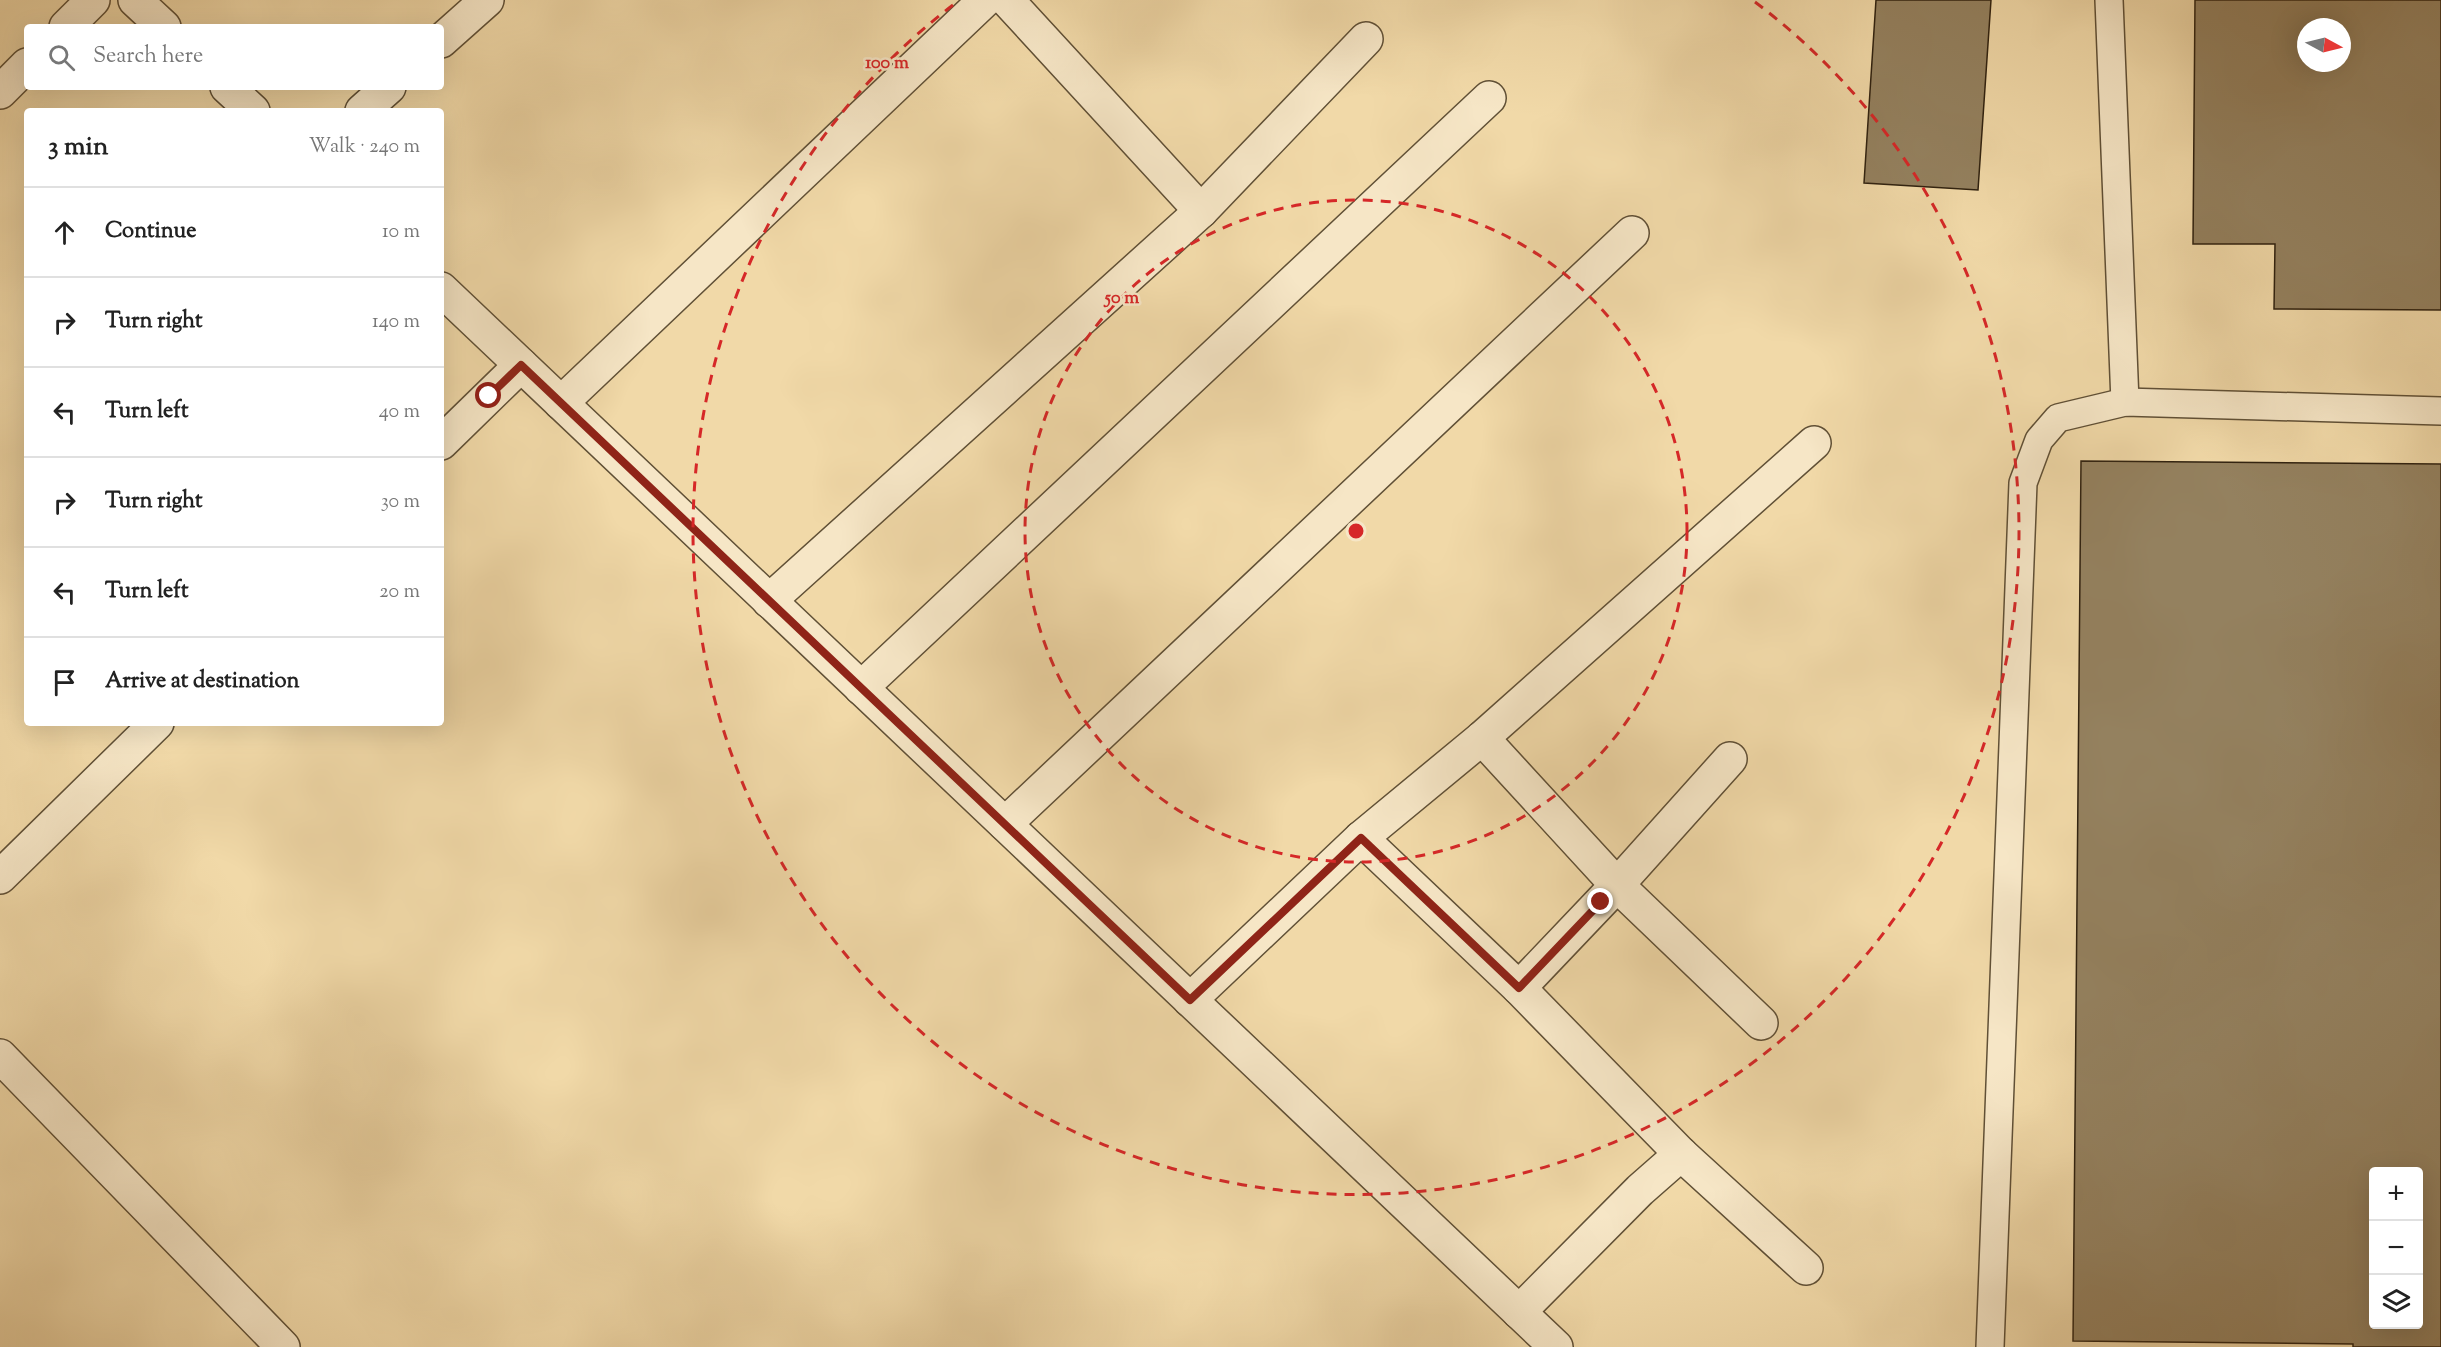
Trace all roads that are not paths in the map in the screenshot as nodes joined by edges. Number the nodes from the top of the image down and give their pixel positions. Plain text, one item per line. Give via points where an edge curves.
1 (93, 0) edge
2 (135, 0) edge
3 (487, 0) edge
4 (985, 0) edge
5 (1007, 0) edge
6 (2109, 0) edge
7 (69, 24) edge
8 (161, 24) edge
9 (444, 38) edge
10 (1366, 39) dead end
11 (24, 68) edge
12 (230, 90) edge
13 (386, 90) edge
14 (0, 92) edge
15 (1489, 98) dead end
16 (250, 108) edge
17 (365, 108) edge
18 (1201, 211) junction
19 (1632, 233) dead end
20 (444, 292) edge
21 (521, 365) junction
22 (2125, 402) junction
23 (561, 403) junction
24 (2441, 411) edge
25 (444, 441) edge
26 (1814, 443) dead end
27 (769, 601) junction
28 (861, 688) junction
29 (154, 726) edge
30 (1482, 738) junction
31 (1731, 759) dead end
32 (1005, 824) junction
33 (1361, 838) junction
34 (0, 878) edge
35 (1617, 885) junction
36 (1519, 988) junction
37 (1190, 1000) junction
38 (1761, 1023) dead end
39 (0, 1056) edge
40 (1681, 1154) junction
41 (1806, 1268) dead end
42 (1519, 1312) junction
43 (283, 1347) edge
44 (1556, 1347) edge
45 (1990, 1347) edge

1 - 7 street
2 - 8 street
3 - 9 street
4 - 23 street
5 - 18 street
6 - 22 lane
10 - 18 street
11 - 14 street
12 - 16 street
13 - 17 street
15 - 28 street
18 - 27 street
19 - 32 street
20 - 21 street
21 - 23 street
21 - 25 street
22 - 24 lane
22 - 45 lane via 2058,418 2039,440 2023,483
23 - 27 street
26 - 30 street
27 - 28 street
28 - 32 street
29 - 34 street
30 - 33 street
30 - 35 street
31 - 35 street
32 - 37 street
33 - 36 street
33 - 37 street
35 - 36 street
35 - 38 street
36 - 40 street
37 - 42 street
39 - 43 street
40 - 41 street
40 - 42 street
42 - 44 street

